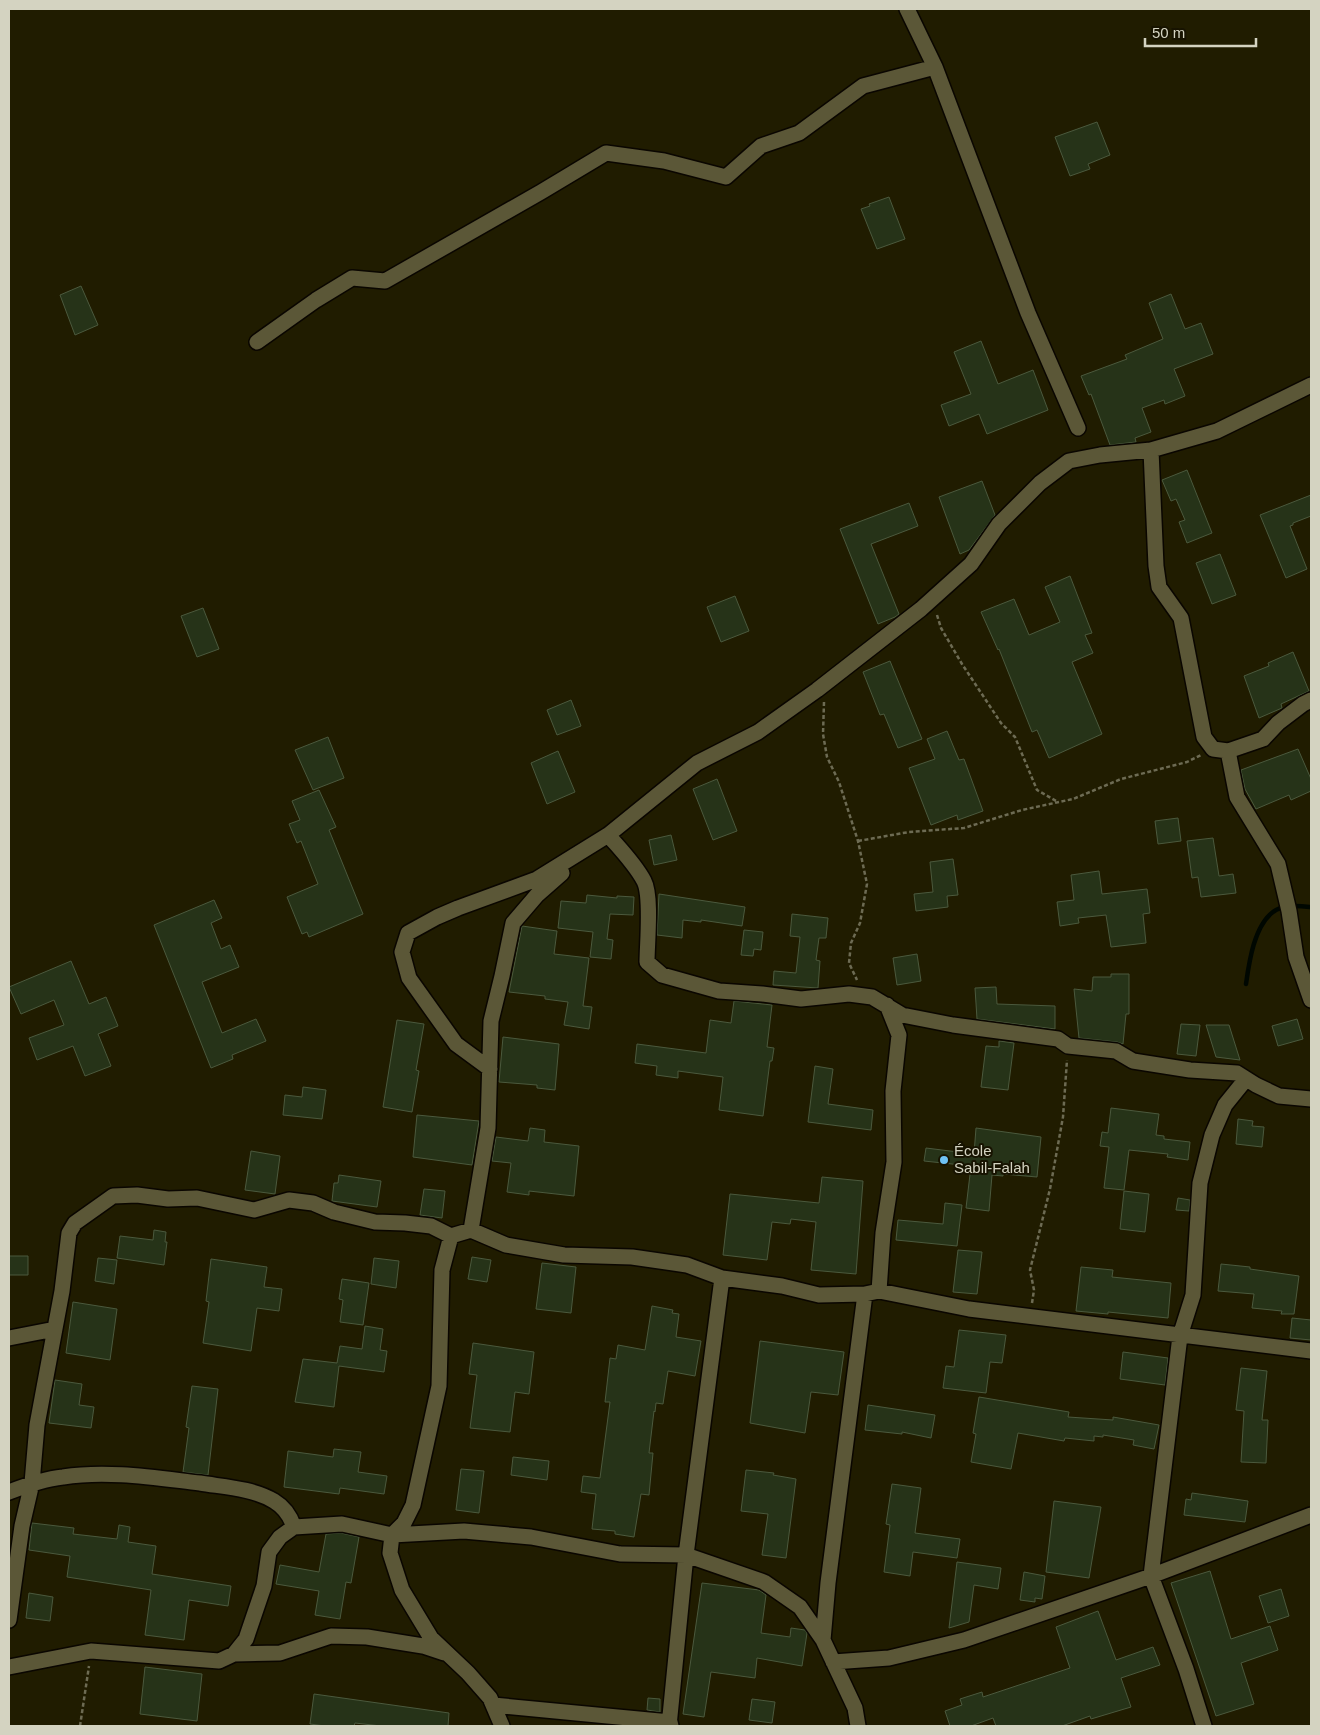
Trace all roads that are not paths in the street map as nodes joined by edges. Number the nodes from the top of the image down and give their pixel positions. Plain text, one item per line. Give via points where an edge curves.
1 (907, 9) edge
2 (935, 67) junction
3 (257, 342) dead end
4 (1311, 386) edge
5 (1078, 428) dead end
6 (1151, 450) junction
7 (1311, 700) edge
8 (1221, 750) junction
9 (608, 836) junction
10 (586, 850) junction
11 (1311, 1000) edge
12 (887, 1005) junction
13 (490, 1070) junction
14 (1246, 1079) junction
15 (1311, 1100) edge
16 (471, 1230) junction
17 (451, 1236) junction
18 (722, 1278) junction
19 (872, 1293) junction
20 (55, 1329) junction
21 (1180, 1336) junction
22 (9, 1338) edge
23 (1311, 1351) edge
24 (32, 1483) junction
25 (9, 1492) edge
26 (1311, 1515) edge
27 (294, 1527) junction
28 (392, 1535) junction
29 (686, 1555) junction
30 (1151, 1576) junction
31 (9, 1620) edge
32 (823, 1640) junction
33 (234, 1654) junction
34 (448, 1654) junction
35 (833, 1662) junction
36 (9, 1667) edge
37 (493, 1705) junction
38 (670, 1725) edge
39 (502, 1726) edge
40 (858, 1726) edge
41 (1204, 1726) edge

1 - 2 street
2 - 3 street via 863,86 799,133 761,146 726,177 664,161 606,152 385,281 352,278
2 - 5 street via 1028,313
4 - 6 street via 1217,431
6 - 8 street via 1158,587 1181,618 1204,737
6 - 9 street via 1069,461 1040,483 999,524 971,564 932,600 826,684 758,732 697,763
7 - 8 street via 1278,723 1263,739
8 - 11 street via 1237,797 1278,864 1296,957
9 - 10 street
9 - 12 street via 645,883 648,900 647,962 662,975 719,992 801,999 849,994 872,997
10 - 13 street via 537,894 513,923 491,1021
10 - 13 street via 537,879 458,908 408,933 402,952 409,978 456,1044
12 - 14 street via 902,1015 1058,1039 1068,1046 1116,1052 1133,1061 1236,1073
12 - 19 street via 899,1035 893,1091 894,1162
13 - 16 street via 488,1128
14 - 15 street via 1278,1096
14 - 21 street via 1225,1105 1212,1135 1200,1183 1193,1295
16 - 17 street
16 - 18 street via 506,1245 564,1255 632,1257 687,1265
17 - 20 street via 431,1226 375,1222 313,1203 289,1200 254,1210 197,1198 113,1196 75,1223 69,1233
17 - 28 street via 442,1270 439,1386 413,1505 404,1523
18 - 19 street via 819,1295
18 - 29 street
19 - 21 street
19 - 32 street via 828,1583
20 - 22 street
20 - 24 street via 37,1425
21 - 23 street
21 - 30 street
24 - 25 street
24 - 27 street via 64,1476 101,1474 228,1487 255,1492 274,1501 289,1514
24 - 31 street via 22,1526
26 - 30 street
27 - 28 street via 342,1524
27 - 33 street via 280,1537 269,1552 264,1586 246,1640
28 - 29 street via 464,1532 531,1537 620,1554
28 - 34 street via 390,1553 402,1590 431,1638
29 - 32 street via 764,1582 800,1606
29 - 38 street
30 - 35 street via 964,1640 889,1658
30 - 41 street
32 - 35 street
33 - 34 street via 280,1653 331,1636 367,1636
33 - 36 street via 219,1661 91,1651
34 - 37 street
35 - 40 street via 855,1708
37 - 38 street
37 - 39 street

